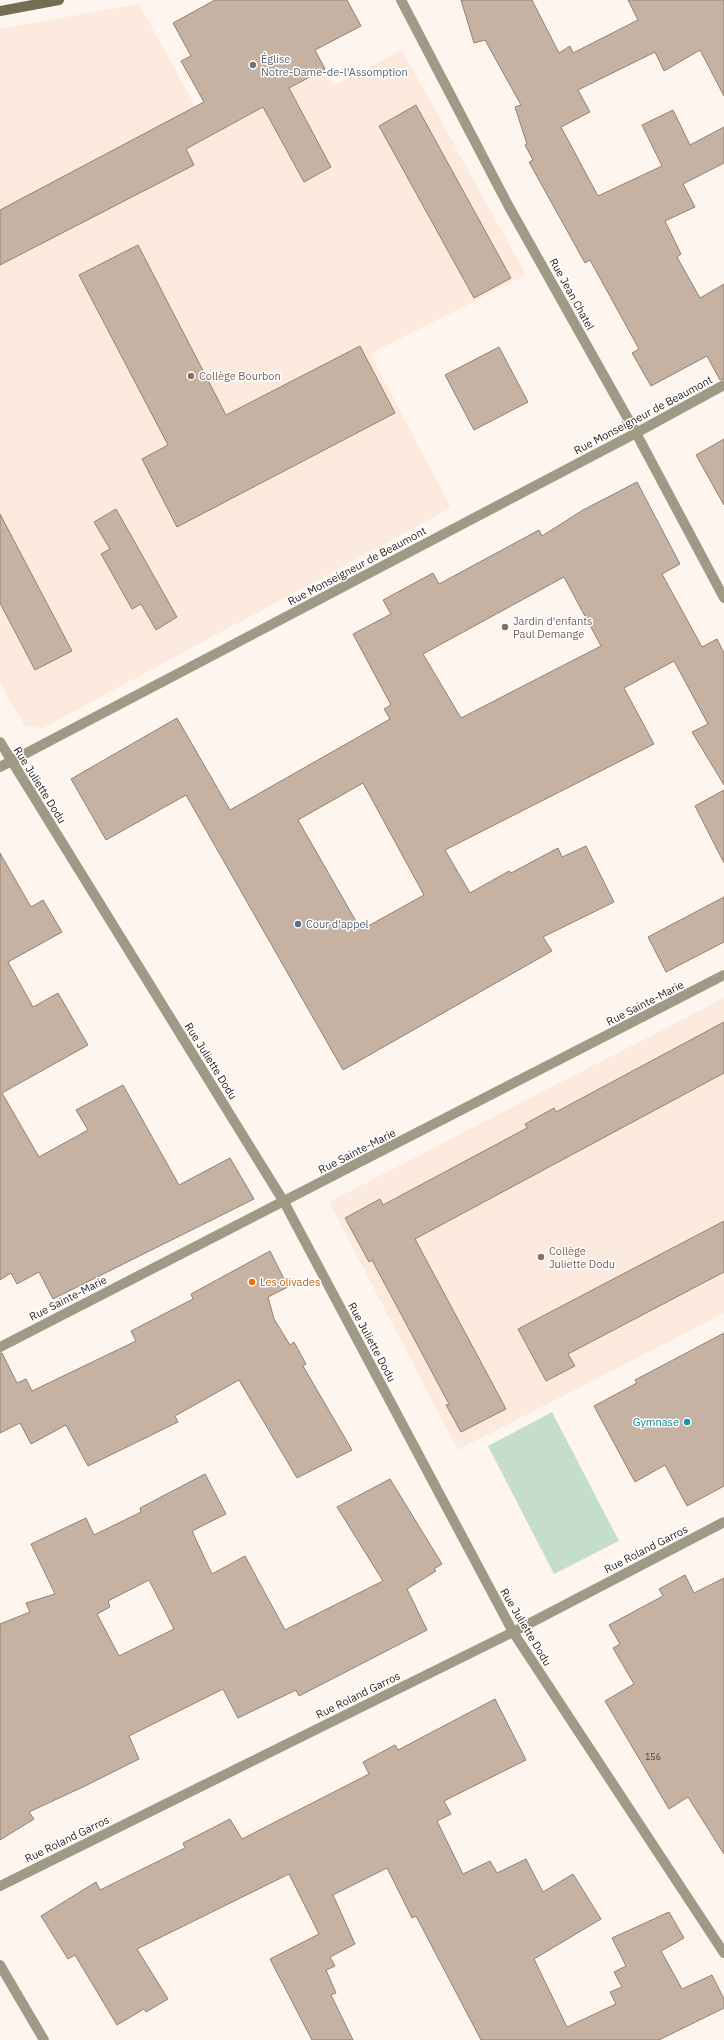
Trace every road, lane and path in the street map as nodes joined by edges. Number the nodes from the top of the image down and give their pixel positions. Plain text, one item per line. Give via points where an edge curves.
1 (59, 0) edge
2 (401, 0) edge
3 (0, 11) edge
4 (724, 385) edge
5 (636, 433) junction
6 (724, 598) edge
7 (0, 742) edge
8 (11, 761) junction
9 (0, 767) edge
10 (724, 976) edge
11 (284, 1202) junction
12 (0, 1347) edge
13 (724, 1522) edge
14 (513, 1632) junction
15 (0, 1886) edge
16 (724, 1953) edge
17 (0, 1965) edge
18 (44, 2040) edge

1 - 3 main road
2 - 5 street, Rue Jean Chatel via 508,205
4 - 5 street, Rue Monseigneur de Beaumont
5 - 6 street, Rue Jean Chatel
5 - 8 street, Rue Monseigneur de Beaumont
7 - 8 street, Rue Juliette Dodu
8 - 9 street, Rue Monseigneur de Beaumont
8 - 11 street, Rue Juliette Dodu
10 - 11 street, Rue Sainte-Marie
11 - 12 street, Rue Sainte-Marie
11 - 14 street, Rue Juliette Dodu
13 - 14 street, Rue Roland Garros
14 - 15 street, Rue Roland Garros
14 - 16 street, Rue Juliette Dodu
17 - 18 street

